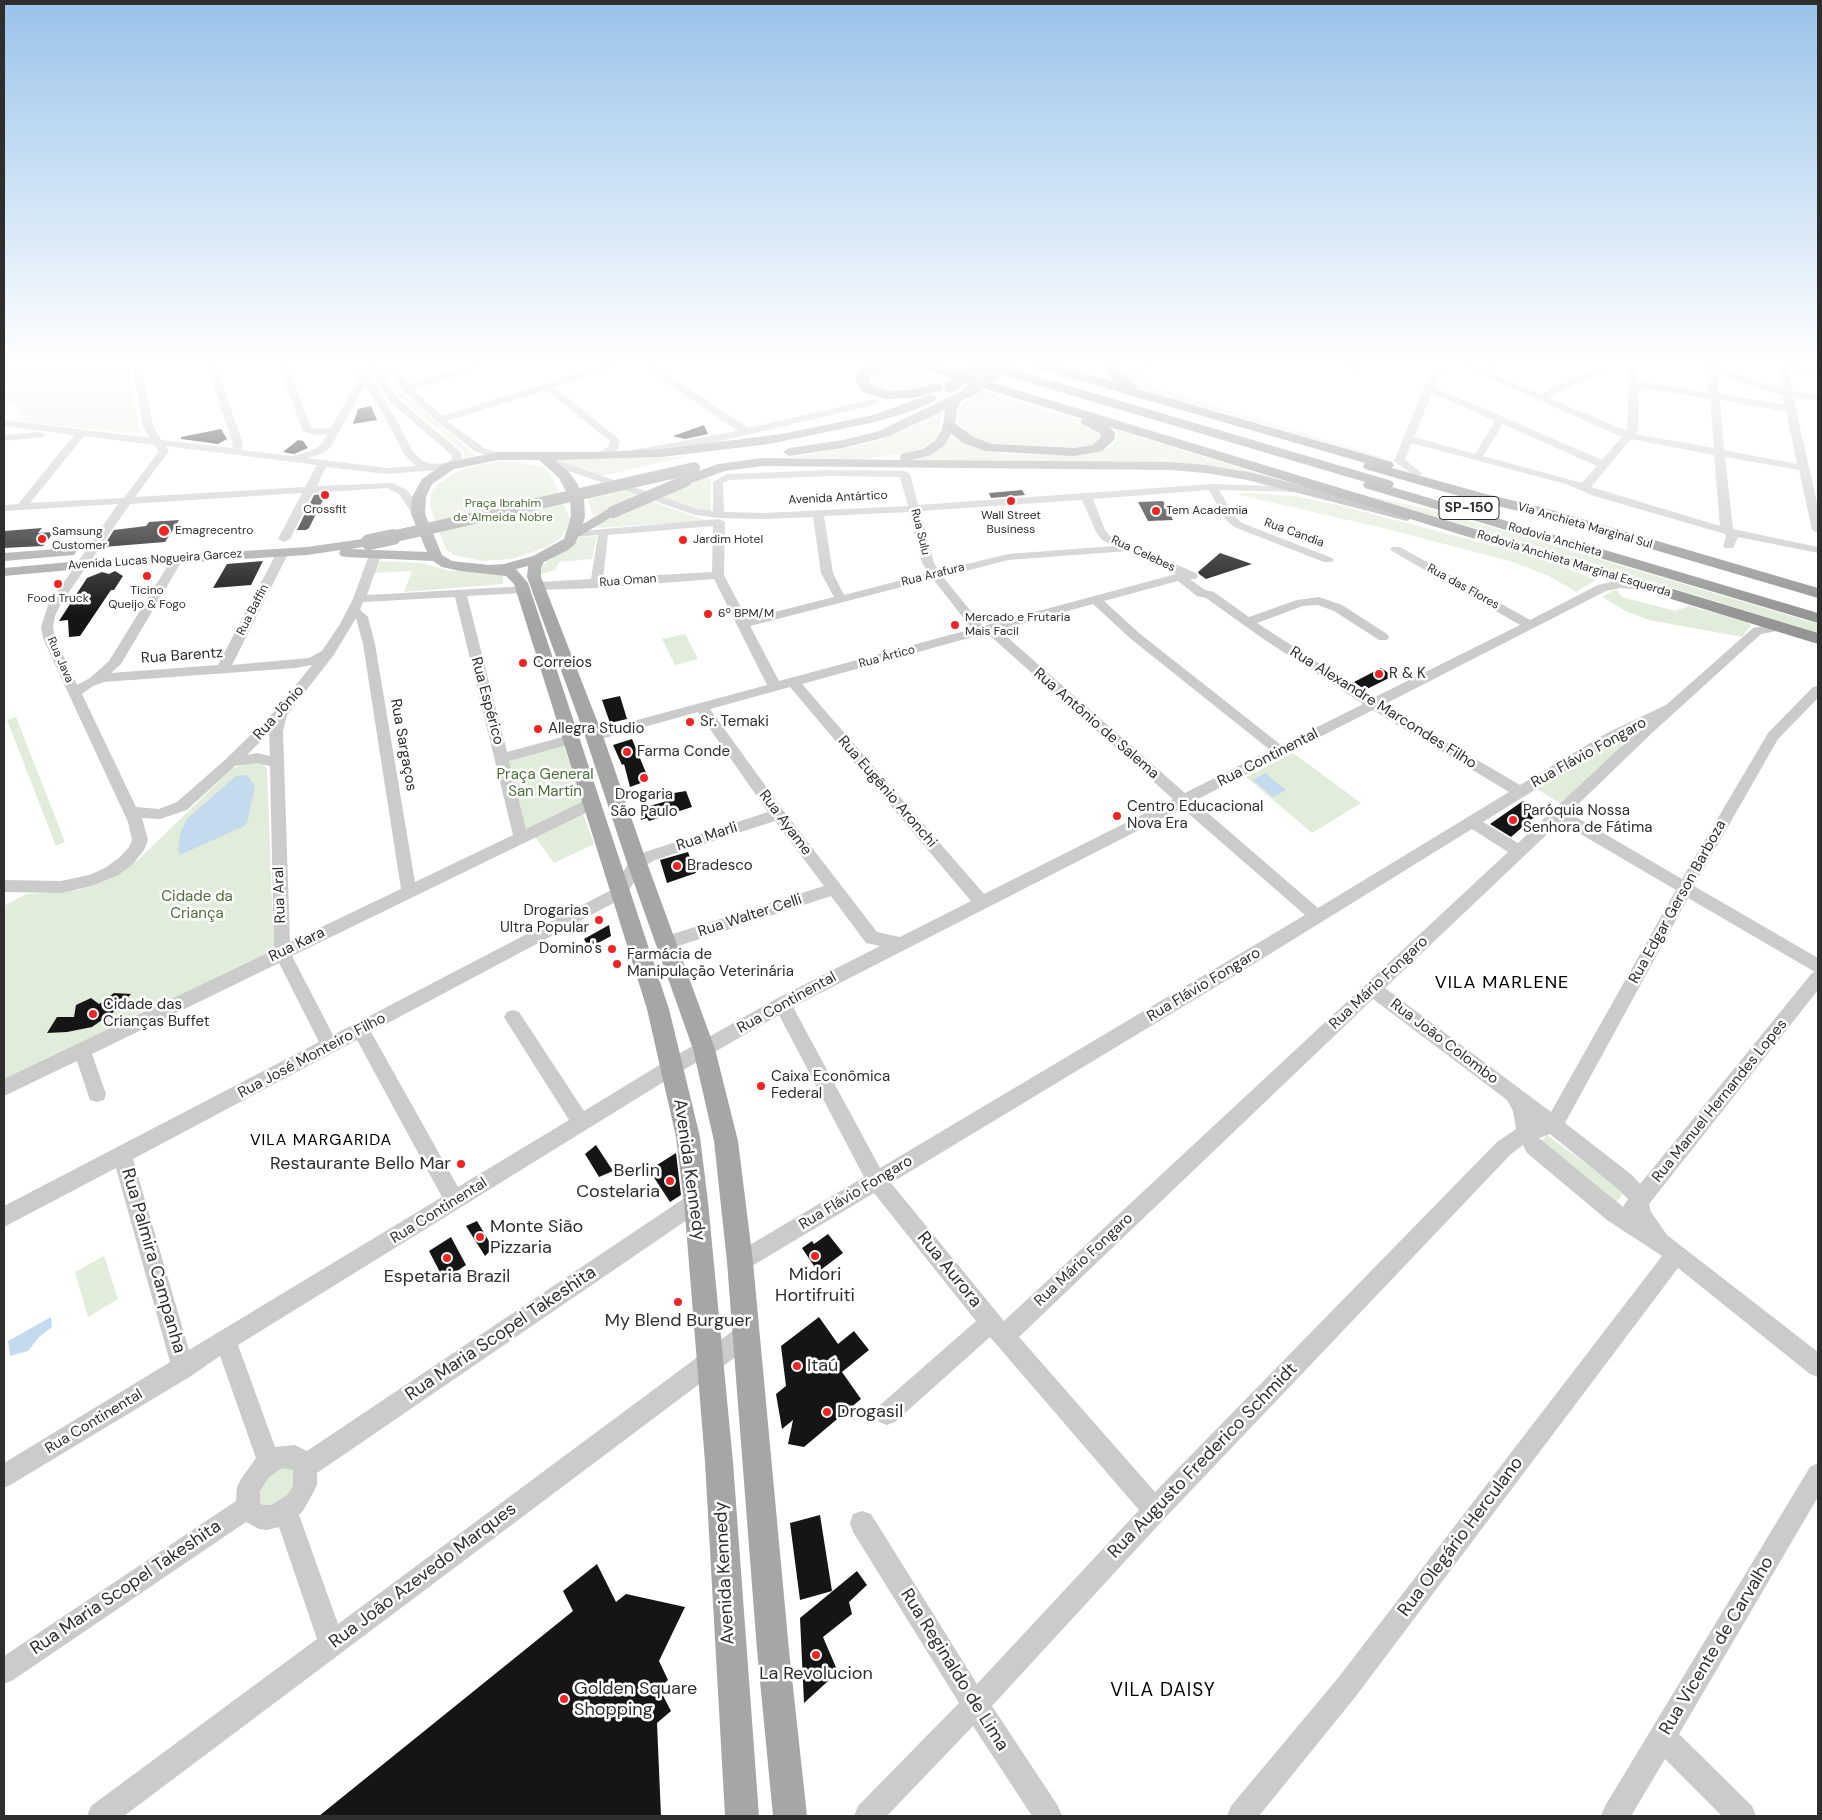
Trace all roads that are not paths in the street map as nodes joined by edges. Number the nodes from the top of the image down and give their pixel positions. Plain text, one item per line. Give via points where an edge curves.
1 (70, 445) edge
2 (160, 445) edge
3 (183, 445) edge
4 (238, 445) edge
5 (326, 445) edge
6 (404, 445) edge
7 (445, 445) edge
8 (473, 445) edge
9 (614, 445) edge
10 (689, 445) edge
11 (732, 445) edge
12 (757, 445) edge
13 (826, 445) edge
14 (937, 445) edge
15 (984, 445) edge
16 (1101, 445) edge
17 (1184, 445) edge
18 (1234, 445) edge
19 (1255, 445) edge
20 (1298, 445) edge
21 (1318, 445) edge
22 (1406, 445) edge
23 (1430, 445) edge
24 (1485, 445) edge
25 (1559, 445) edge
26 (1621, 445) edge
27 (1676, 445) edge
28 (1718, 445) edge
29 (1799, 445) edge
30 (236, 451) junction
31 (1718, 453) junction
32 (409, 454) junction
33 (617, 455) junction
34 (498, 456) junction
35 (598, 456) junction
36 (283, 458) junction
37 (544, 458) junction
38 (1477, 458) junction
39 (1399, 461) junction
40 (1378, 462) junction
41 (323, 463) junction
42 (870, 463) junction
43 (691, 464) junction
44 (1604, 465) junction
45 (450, 466) junction
46 (430, 468) junction
47 (1804, 468) junction
48 (394, 471) junction
49 (408, 471) junction
50 (1416, 474) junction
51 (1285, 475) junction
52 (388, 486) junction
53 (1212, 487) junction
54 (1584, 488) junction
55 (1303, 489) junction
56 (308, 490) junction
57 (1086, 496) junction
58 (128, 500) junction
59 (21, 507) junction
60 (4, 508) edge
61 (914, 508) junction
62 (1461, 512) junction
63 (1543, 512) junction
64 (818, 513) junction
65 (418, 514) junction
66 (764, 516) joint
67 (719, 518) junction
68 (1818, 530) edge
69 (1730, 532) junction
70 (574, 534) junction
71 (1103, 535) junction
72 (603, 536) dead end
73 (1492, 539) junction
74 (371, 544) junction
75 (283, 546) junction
76 (1730, 546) dead end
77 (1127, 548) junction
78 (1396, 549) dead end
79 (1097, 550) junction
80 (1818, 550) edge
81 (91, 551) junction
82 (4, 557) edge
83 (436, 558) junction
84 (177, 559) junction
85 (538, 560) junction
86 (1328, 560) dead end
87 (1565, 562) junction
88 (81, 565) junction
89 (489, 569) junction
90 (4, 572) edge
91 (935, 574) junction
92 (718, 575) junction
93 (1181, 575) junction
94 (596, 584) junction
95 (531, 588) junction
96 (1602, 588) junction
97 (1652, 588) junction
98 (1818, 593) edge
99 (460, 594) junction
100 (840, 598) junction
101 (359, 599) junction
102 (1095, 600) junction
103 (1818, 610) edge
104 (353, 612) junction
105 (1818, 618) edge
106 (1247, 622) junction
107 (742, 624) junction
108 (1530, 624) junction
109 (1752, 624) junction
110 (986, 630) junction
111 (1383, 637) dead end
112 (1818, 639) edge
113 (328, 653) junction
114 (296, 664) junction
115 (224, 669) junction
116 (117, 670) junction
117 (310, 677) junction
118 (793, 682) junction
119 (775, 687) junction
120 (1818, 690) edge
121 (75, 694) junction
122 (1374, 705) junction
123 (701, 707) junction
124 (1669, 710) junction
125 (280, 714) junction
126 (594, 736) junction
127 (1612, 736) junction
128 (570, 740) junction
129 (1629, 746) junction
130 (1280, 751) junction
131 (502, 758) junction
132 (231, 762) junction
133 (276, 762) junction
134 (1520, 792) junction
135 (1183, 800) junction
136 (591, 804) junction
137 (132, 812) junction
138 (778, 814) junction
139 (1558, 814) junction
140 (1472, 822) junction
141 (521, 837) junction
142 (1518, 851) junction
143 (637, 863) junction
144 (4, 886) edge
145 (1685, 888) junction
146 (834, 889) junction
147 (409, 891) junction
148 (619, 893) junction
149 (982, 902) junction
150 (1318, 916) junction
151 (872, 938) junction
152 (666, 943) junction
153 (899, 943) junction
154 (282, 953) junction
155 (866, 960) junction
156 (1818, 966) edge
157 (1818, 978) edge
158 (1374, 989) junction
159 (782, 1004) junction
160 (513, 1017) dead end
161 (361, 1030) junction
162 (330, 1046) junction
163 (704, 1049) junction
164 (82, 1050) junction
165 (672, 1067) junction
166 (4, 1088) edge
167 (97, 1094) dead end
168 (1514, 1094) junction
169 (581, 1123) junction
170 (1553, 1124) junction
171 (1526, 1133) junction
172 (122, 1155) junction
173 (877, 1181) junction
174 (455, 1201) junction
175 (696, 1202) junction
176 (1639, 1202) junction
177 (1614, 1213) junction
178 (4, 1217) edge
179 (1671, 1250) junction
180 (740, 1262) junction
181 (997, 1329) junction
182 (746, 1335) junction
183 (226, 1342) junction
184 (711, 1362) junction
185 (1818, 1366) edge
186 (183, 1368) junction
187 (888, 1414) dead end
188 (269, 1462) junction
189 (305, 1467) junction
190 (1818, 1475) edge
191 (4, 1476) edge
192 (249, 1506) junction
193 (1155, 1510) junction
194 (286, 1511) junction
195 (862, 1523) dead end
196 (332, 1644) junction
197 (4, 1671) edge
198 (975, 1705) junction
199 (1662, 1737) junction
200 (101, 1816) edge
201 (742, 1816) edge
202 (790, 1816) edge
203 (868, 1816) edge
204 (1048, 1816) edge
205 (1241, 1816) edge
206 (1615, 1816) edge
207 (1742, 1816) edge

1 - 59 street
2 - 58 street, Rua Java via 164,450
3 - 30 street
4 - 30 street
5 - 36 street via 303,456
6 - 32 street
7 - 45 street via 458,457
8 - 34 street
9 - 35 street
10 - 33 street
11 - 33 main road via 682,452
12 - 43 main road
13 - 43 main road
14 - 42 main road via 907,457
15 - 16 highway via 1006,450 1080,452
17 - 51 highway, Rodovia Anchieta Marginal Esquerda / SP-150
18 - 62 highway, Rodovia Anchieta / SP-150
19 - 103 highway, Rodovia Anchieta / SP-150
20 - 63 highway, Via Anchieta Marginal Sul / SP-150 via 1478,497
21 - 40 highway
22 - 39 street
23 - 38 street
24 - 38 street
25 - 44 street
26 - 44 street
27 - 31 street
28 - 31 street
29 - 47 street
30 - 36 street
31 - 47 street
31 - 69 street via 1726,527
32 - 46 street
32 - 48 street via 406,463
33 - 35 main road
34 - 37 main road
34 - 45 main road
35 - 37 main road
36 - 41 street
37 - 67 street, Avenida Antártico
37 - 70 main road via 564,475 577,499
38 - 54 street
39 - 40 street
39 - 50 street
40 - 50 highway
41 - 48 street
41 - 56 street, Rua Baffin
42 - 55 main road via 1170,466 1216,470
42 - 70 main road, bridge via 749,463 723,467 613,512
43 - 74 main road, bridge
44 - 54 street
45 - 46 street
45 - 65 main road via 424,486 419,497
46 - 49 street
47 - 68 street
48 - 49 street
49 - 52 street via 407,480
50 - 63 highway
51 - 62 highway
51 - 73 highway, Rodovia Anchieta Marginal Esquerda / SP-150
52 - 56 street
52 - 65 street via 403,492
53 - 55 street, Avenida Antártico
53 - 57 street, Avenida Antártico
53 - 86 street, Rua Candia via 1238,525
54 - 69 street
55 - 73 main road
56 - 58 street
56 - 75 street, Rua Baffin
57 - 61 street, Avenida Antártico
57 - 71 street, Rua Celebes
58 - 59 street
58 - 81 street, Rua Java
59 - 60 street
61 - 64 street, Avenida Antártico
61 - 67 street, Rua Sulu via 906,475 901,473 764,474 718,480
61 - 91 street, Rua Sulu via 924,550
62 - 105 highway, Rodovia Anchieta / SP-150
63 - 98 highway, Via Anchieta Marginal Sul / SP-150
64 - 66 street, Avenida Antártico
64 - 100 street via 827,573
65 - 83 main road
66 - 67 street, Avenida Antártico
67 - 70 street, Avenida Antártico
67 - 92 street
69 - 76 street
69 - 80 street
70 - 85 main road via 563,547
71 - 77 street, Rua Celebes
71 - 79 street, Rua Celebes
72 - 94 street
73 - 87 highway, Rodovia Anchieta Marginal Esquerda / SP-150
74 - 75 main road, Avenida Lucas Nogueira Garcez via 307,551
74 - 75 main road, Avenida Lucas Nogueira Garcez via 347,537
74 - 83 main road, Avenida Lucas Nogueira Garcez
74 - 101 street, Rua Jônio
75 - 81 main road, Avenida Lucas Nogueira Garcez
75 - 84 main road, Avenida Lucas Nogueira Garcez
75 - 115 street, Rua Baffin
77 - 79 street, Rua Arafura
77 - 93 street, Rua Celebes via 1166,563
78 - 108 street, Rua das Flores
79 - 91 street, Rua Arafura via 1008,557
81 - 82 main road, Avenida Lucas Nogueira Garcez
81 - 88 street, Rua Java
83 - 89 main road via 460,567
84 - 88 main road, Avenida Lucas Nogueira Garcez
84 - 116 street
85 - 89 main road
85 - 95 main road, Avenida Kennedy
87 - 96 street via 1603,579
87 - 97 highway, Rodovia Anchieta Marginal Esquerda / SP-150
88 - 90 main road, Avenida Lucas Nogueira Garcez
88 - 121 street, Rua Java via 54,605 47,627
89 - 95 main road, Avenida Kennedy via 511,572
91 - 100 street, Rua Arafura
91 - 110 street, Rua Sulu
92 - 94 street, Rua Oman
92 - 107 street
93 - 102 street, Rua Ártico
93 - 106 street, Rua Celebes via 1201,593 1210,595
94 - 95 street, Rua Oman
95 - 99 street, Rua Oman
95 - 126 main road, Avenida Kennedy
95 - 128 main road, Avenida Kennedy
96 - 97 street, Rua Continental via 1626,584
96 - 108 street, Rua Continental
97 - 109 highway, Rodovia Anchieta Marginal Esquerda / SP-150
99 - 101 street, Rua Oman
99 - 131 street, Rua Espérico
100 - 107 street, Rua Arafura
101 - 104 street, Rua Jônio
102 - 110 street, Rua Ártico
102 - 130 street via 1135,636
104 - 113 street, Rua Jônio
104 - 147 street, Rua Sargaços via 360,613 369,644
106 - 111 street via 1301,603 1323,602
106 - 122 street, Rua Alexandre Marcondes Filho
107 - 119 street
108 - 122 street, Rua Continental
109 - 112 highway, Rodovia Anchieta Marginal Esquerda / SP-150 via 1778,627
109 - 124 street, Rua Mário Fongaro
110 - 118 street, Rua Ártico
110 - 135 street, Rua Antônio de Salema
113 - 114 street, Rua Barentz via 310,662
113 - 117 street, Rua Jônio
114 - 115 street, Rua Barentz
114 - 117 street via 306,668
115 - 116 street, Rua Barentz
116 - 121 street, Rua Barentz via 84,685
117 - 125 street, Rua Jônio
118 - 119 street, Rua Ártico
118 - 149 street, Rua Eugênio Aronchi
119 - 123 street, Rua Ártico
120 - 145 street, Rua Edgar Gerson Barboza via 1772,736
121 - 137 street, Rua Java
122 - 130 street, Rua Continental
122 - 134 street, Rua Alexandre Marcondes Filho
123 - 126 street, Rua Ártico
123 - 138 street, Rua Ayame
124 - 127 street, Rua Flávio Fongaro
124 - 129 street, Rua Mário Fongaro
125 - 132 street, Rua Jônio
125 - 133 street, Rua Aral via 276,728
126 - 143 main road, Avenida Kennedy
127 - 129 street
127 - 134 street, Rua Flávio Fongaro
128 - 131 street
128 - 136 main road, Avenida Kennedy
129 - 139 street, Rua Mário Fongaro
130 - 135 street, Rua Continental
131 - 141 street, Rua Espérico
132 - 133 street via 257,758
132 - 137 street, Rua Jônio via 195,796 177,808 160,814
133 - 154 street, Rua Aral
134 - 140 street, Rua Flávio Fongaro
135 - 149 street, Rua Continental
135 - 150 street, Rua Antônio de Salema
136 - 141 street, Rua Kara
136 - 148 main road, Avenida Kennedy
137 - 144 street, Rua Java via 140,834 138,845 126,861 111,872 72,885
138 - 143 street, Rua Marli
138 - 146 street, Rua Ayame
139 - 142 street, Rua Mário Fongaro
139 - 145 street
140 - 142 street
140 - 150 street, Rua Flávio Fongaro
141 - 147 street, Rua Kara
142 - 158 street, Rua Mário Fongaro
143 - 148 street
143 - 152 main road, Avenida Kennedy
145 - 156 street
145 - 170 street, Rua Edgar Gerson Barboza
146 - 151 street, Rua Ayame
146 - 152 street, Rua Walter Celli
147 - 154 street, Rua Kara
148 - 161 street, Rua José Monteiro Filho
148 - 165 main road, Avenida Kennedy via 658,1009
149 - 153 street, Rua Continental
150 - 173 street, Rua Flávio Fongaro
151 - 153 street
151 - 155 street
152 - 163 main road, Avenida Kennedy
153 - 155 street, Rua Continental
154 - 162 street, Rua Aral
154 - 164 street, Rua Kara
155 - 159 street, Rua Continental
157 - 176 street, Rua Manuel Hernandes Lopes
158 - 168 street, Rua João Colombo
158 - 181 street, Rua Mário Fongaro
159 - 163 street, Rua Continental
159 - 173 street, Rua Aurora
160 - 169 street
161 - 162 street, Rua José Monteiro Filho
161 - 174 street
162 - 172 street, Rua José Monteiro Filho
163 - 165 street, Rua Continental
163 - 180 main road, Avenida Kennedy via 728,1148
164 - 166 street, Rua Kara
164 - 167 street
165 - 169 street, Rua Continental
165 - 175 main road, Avenida Kennedy via 688,1137
168 - 170 street, Rua João Colombo
168 - 171 street, Rua João Colombo via 1522,1110
169 - 174 street, Rua Continental
170 - 171 street, Rua Augusto Frederico Schmidt
170 - 176 street, Rua João Colombo via 1625,1182
171 - 177 street via 1534,1146
171 - 193 street, Rua Augusto Frederico Schmidt via 1504,1148
172 - 178 street, Rua José Monteiro Filho
172 - 186 street, Rua Palmira Campanha
173 - 180 street, Rua Flávio Fongaro
173 - 181 street, Rua Aurora
174 - 183 street, Rua Continental
175 - 184 main road, Avenida Kennedy
175 - 189 street, Rua Maria Scopel Takeshita
176 - 177 street, Rua Manuel Hernandes Lopes via 1626,1212
176 - 179 street via 1648,1224
177 - 179 street
179 - 185 street
179 - 205 street, Rua Olegário Herculano via 1347,1687
180 - 182 main road, Avenida Kennedy
181 - 187 street, Rua Mário Fongaro
181 - 193 street, Rua Aurora
182 - 184 street, Rua João Azevedo Marques
182 - 202 main road, Avenida Kennedy
183 - 186 street, Rua Continental
183 - 188 street
184 - 196 street, Rua João Azevedo Marques
184 - 201 main road, Avenida Kennedy
186 - 191 street, Rua Continental
188 - 189 street via 278,1457 295,1457
188 - 192 street via 249,1487
189 - 194 street via 307,1475 303,1490
190 - 199 street, Rua Vicente de Carvalho
192 - 194 street via 259,1517 267,1518
192 - 197 street, Rua Maria Scopel Takeshita
193 - 198 street, Rua Augusto Frederico Schmidt
194 - 196 street
195 - 198 street, Rua Reginaldo de Lima
196 - 200 street, Rua João Azevedo Marques
198 - 203 street, Rua Augusto Frederico Schmidt
198 - 204 street, Rua Reginaldo de Lima
199 - 206 street, Rua Vicente de Carvalho
199 - 207 street

